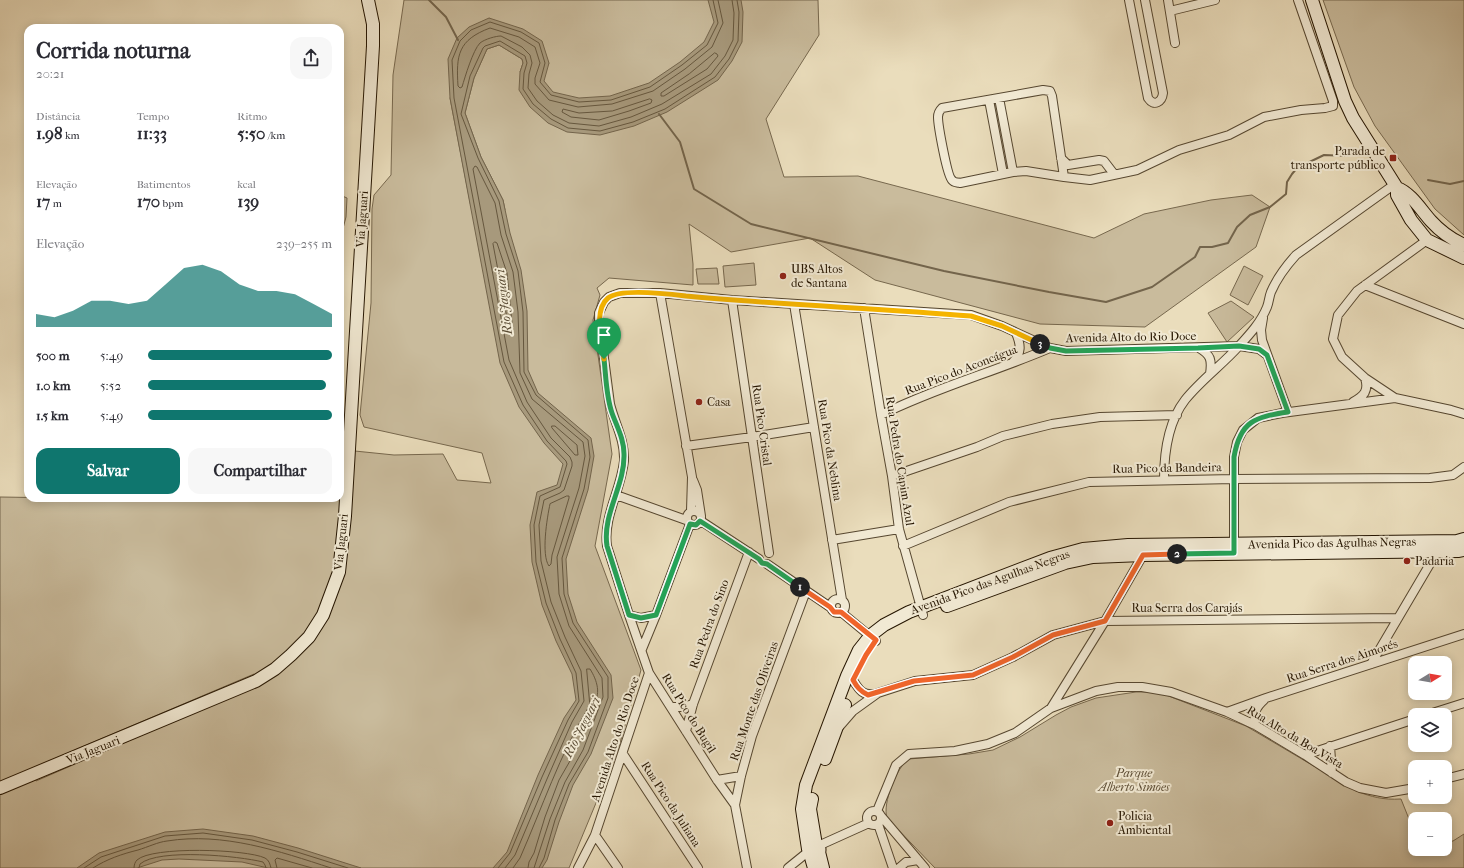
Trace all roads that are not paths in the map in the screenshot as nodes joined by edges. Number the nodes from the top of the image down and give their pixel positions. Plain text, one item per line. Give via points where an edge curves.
1 (368, 0) edge
2 (1129, 0) edge
3 (1145, 0) edge
4 (1168, 0) edge
5 (1215, 0) edge
6 (1298, 0) edge
7 (1312, 0) edge
8 (1170, 11) junction
9 (1175, 43) dead end
10 (1000, 98) junction
11 (989, 100) junction
12 (1061, 157) junction
13 (1013, 172) junction
14 (1003, 174) junction
15 (1114, 174) junction
16 (1064, 178) junction
17 (1396, 186) junction
18 (1427, 240) junction
19 (1464, 245) edge
20 (1464, 258) edge
21 (1365, 286) junction
22 (660, 294) junction
23 (732, 300) junction
24 (794, 304) junction
25 (864, 308) junction
26 (1267, 308) junction
27 (1464, 324) edge
28 (1016, 333) junction
29 (1239, 346) junction
30 (1050, 348) junction
31 (1198, 348) junction
32 (1267, 355) junction
33 (1011, 364) junction
34 (1210, 374) junction
35 (1365, 378) junction
36 (1395, 398) junction
37 (1349, 404) junction
38 (1288, 412) junction
39 (1464, 414) edge
40 (881, 415) junction
41 (1177, 415) junction
42 (814, 427) junction
43 (752, 437) junction
44 (686, 446) junction
45 (1464, 467) edge
46 (892, 476) junction
47 (692, 477) junction
48 (1234, 478) junction
49 (1164, 480) junction
50 (616, 495) junction
51 (691, 511) junction
52 (701, 518) junction
53 (688, 522) junction
54 (899, 529) junction
55 (1464, 539) edge
56 (832, 540) junction
57 (903, 546) junction
58 (1234, 549) junction
59 (1464, 550) edge
60 (749, 552) junction
61 (1437, 552) junction
62 (769, 553) junction
63 (1143, 555) junction
64 (759, 559) junction
65 (767, 564) junction
66 (806, 591) junction
67 (843, 606) junction
68 (830, 607) junction
69 (921, 611) junction
70 (629, 615) junction
71 (656, 615) junction
72 (1398, 618) junction
73 (1105, 621) junction
74 (1464, 634) edge
75 (874, 638) junction
76 (642, 649) junction
77 (1371, 664) junction
78 (650, 673) junction
79 (853, 680) junction
80 (878, 693) junction
81 (1266, 698) junction
82 (1464, 703) edge
83 (693, 704) junction
84 (671, 707) junction
85 (1051, 708) junction
86 (1448, 708) edge
87 (1227, 712) junction
88 (1408, 721) edge
89 (1255, 725) junction
90 (836, 729) junction
91 (686, 732) junction
92 (1330, 746) junction
93 (623, 754) junction
94 (1305, 755) junction
95 (1332, 772) junction
96 (1464, 774) edge
97 (741, 776) junction
98 (1452, 777) edge
99 (717, 780) junction
100 (0, 788) edge
101 (1408, 790) edge
102 (735, 805) junction
103 (877, 819) junction
104 (854, 829) junction
105 (595, 835) junction
106 (813, 850) junction
107 (918, 860) junction
108 (578, 868) edge
109 (618, 868) edge
110 (698, 868) edge
111 (747, 868) edge
112 (788, 868) edge
113 (814, 868) edge
114 (823, 868) edge
115 (893, 868) edge
116 (899, 868) edge
117 (925, 868) edge

1 - 100 street, Via Jaguari via 373,24 373,46 345,516 339,572 323,615 309,637 291,655 256,681
2 - 3 street via 1148,98 1150,102 1155,103 1159,102 1163,93
4 - 8 street
5 - 8 street
6 - 15 street via 1333,106 1264,117 1229,135 1179,150 1137,170
7 - 17 street via 1347,105
8 - 9 street
10 - 11 street
10 - 12 street via 1050,91
10 - 13 street
11 - 14 street
11 - 14 street via 942,108 938,119 944,156 950,178 955,182
12 - 15 street via 1068,165 1104,161
12 - 16 street
13 - 14 street
13 - 16 street via 1026,171
15 - 16 street via 1090,180
17 - 18 street via 1397,195 1411,220
17 - 19 street via 1404,190 1444,233
17 - 26 street via 1296,255 1277,279
18 - 20 street
18 - 21 street
21 - 27 street
21 - 35 street via 1357,291 1338,315 1334,339 1342,357
22 - 23 street, Avenida Alto do Rio Doce
22 - 44 street
22 - 50 street, Avenida Alto do Rio Doce via 620,293 609,297 599,313 610,404 624,453
23 - 24 street, Avenida Alto do Rio Doce
23 - 43 street, Rua Pico Cristal
24 - 25 street, Avenida Alto do Rio Doce
24 - 42 street, Rua Pico da Neblina
25 - 28 street, Avenida Alto do Rio Doce via 971,316
25 - 40 street, Rua Pedra do Capim Azul
26 - 29 street via 1255,328
26 - 32 street via 1261,330
28 - 30 street, Avenida Alto do Rio Doce
28 - 33 street via 1020,351
29 - 31 street, Avenida Alto do Rio Doce
29 - 32 street, Avenida Alto do Rio Doce via 1259,349
29 - 34 street
30 - 31 street, Avenida Alto do Rio Doce via 1066,351
30 - 33 street, Rua Pico do Aconcágua
31 - 34 street via 1211,359
32 - 38 street
33 - 40 street, Rua Pico do Aconcágua via 952,384
34 - 41 street via 1184,402
35 - 36 street
35 - 37 street via 1367,384 1364,395
36 - 37 street
36 - 39 street
37 - 38 street
38 - 48 street via 1258,418 1243,430 1235,449
40 - 46 street, Rua Pedra do Capim Azul
41 - 46 street via 1100,417 1052,424 1003,436
41 - 49 street via 1171,428 1164,464
42 - 43 street
42 - 56 street, Rua Pico da Neblina
43 - 44 street
43 - 62 street, Rua Pico Cristal
44 - 47 street
45 - 48 street, Rua Pico da Bandeira via 1453,475 1430,478
46 - 54 street, Rua Pedra do Capim Azul
47 - 51 street
47 - 52 street via 697,490
48 - 49 street, Rua Pico da Bandeira
48 - 58 street
49 - 57 street, Rua Pico da Bandeira via 1090,482 1009,502
50 - 53 street
50 - 70 street, Avenida Alto do Rio Doce via 606,527 607,546
51 - 52 street via 696,511
51 - 53 street via 688,513
52 - 53 street via 696,525
52 - 60 street
53 - 71 street
54 - 56 street
54 - 57 street, Rua Pedra do Capim Azul
55 - 58 street, Avenida Pico das Agulhas Negras
56 - 67 street, Rua Pico da Neblina
57 - 69 street, Rua Pedra do Capim Azul
58 - 61 street, Avenida Pico das Agulhas Negras
58 - 63 street, Avenida Pico das Agulhas Negras
58 - 69 street, Avenida Pico das Agulhas Negras via 1128,545 1083,549 1043,561
59 - 61 street, Avenida Pico das Agulhas Negras
60 - 64 street
60 - 83 street, Rua Pedra do Sino
61 - 72 street
62 - 64 street via 763,552
62 - 65 street via 771,559
63 - 69 street, Avenida Pico das Agulhas Negras via 1093,557 1065,563
63 - 73 street
64 - 65 street
65 - 66 street
66 - 68 street
66 - 97 street, Rua Monte das Oliveiras via 752,736
67 - 68 street via 834,612
67 - 68 street via 835,599
67 - 75 street via 857,624
69 - 75 street, Avenida Pico das Agulhas Negras via 894,619 884,625
70 - 71 street via 641,618
70 - 76 street, Avenida Alto do Rio Doce
71 - 76 street
72 - 73 street, Rua Serra dos Carajás
72 - 77 street
73 - 80 street, Rua Serra dos Carajás via 1053,635 973,675 914,681
73 - 85 street
74 - 77 street, Rua Serra dos Aimorés
75 - 79 street, Avenida Pico das Agulhas Negras
75 - 106 street, Avenida Pico das Agulhas Negras via 859,650 806,785 802,808
76 - 78 street, Avenida Alto do Rio Doce
77 - 81 street, Rua Serra dos Aimorés
78 - 84 street, Rua Pico do Bugil
78 - 93 street, Avenida Alto do Rio Doce
79 - 80 street via 862,692 868,695
79 - 90 street, Avenida Pico das Agulhas Negras
80 - 90 street, Rua Serra dos Carajás via 853,711
81 - 87 street, Rua Serra dos Aimorés
81 - 89 street via 1256,708
82 - 86 street
83 - 84 street
83 - 91 street, Rua Pedra do Sino
84 - 91 street, Rua Pico do Bugil
85 - 87 street, Rua Alto da Boa Vista via 1096,692 1118,687 1142,687 1171,692
85 - 103 street, Rua Alto da Boa Vista via 1015,734 988,744 955,751 910,754 896,765
87 - 89 street, Rua Alto da Boa Vista
88 - 92 street
89 - 94 street, Rua Alto da Boa Vista
90 - 106 street, Avenida Pico das Agulhas Negras via 814,788 810,809
91 - 99 street, Rua Pico do Bugil
92 - 94 street
92 - 95 street
93 - 105 street, Avenida Alto do Rio Doce
93 - 110 street, Rua Pico da Juliana
94 - 95 street, Rua Alto da Boa Vista
95 - 101 street, Rua Alto da Boa Vista via 1354,786 1378,793
96 - 98 street
97 - 99 street
97 - 102 street, Rua Monte das Oliveiras
99 - 102 street, Rua Pico do Bugil
102 - 111 street, Rua Monte das Oliveiras
103 - 104 street
103 - 104 street via 870,811
103 - 107 street via 898,836
103 - 115 street
104 - 106 street
105 - 108 street, Avenida Alto do Rio Doce
105 - 109 street
106 - 112 street
106 - 113 street, Avenida Pico das Agulhas Negras
106 - 114 street, Avenida Pico das Agulhas Negras
107 - 116 street via 906,862
107 - 117 street

